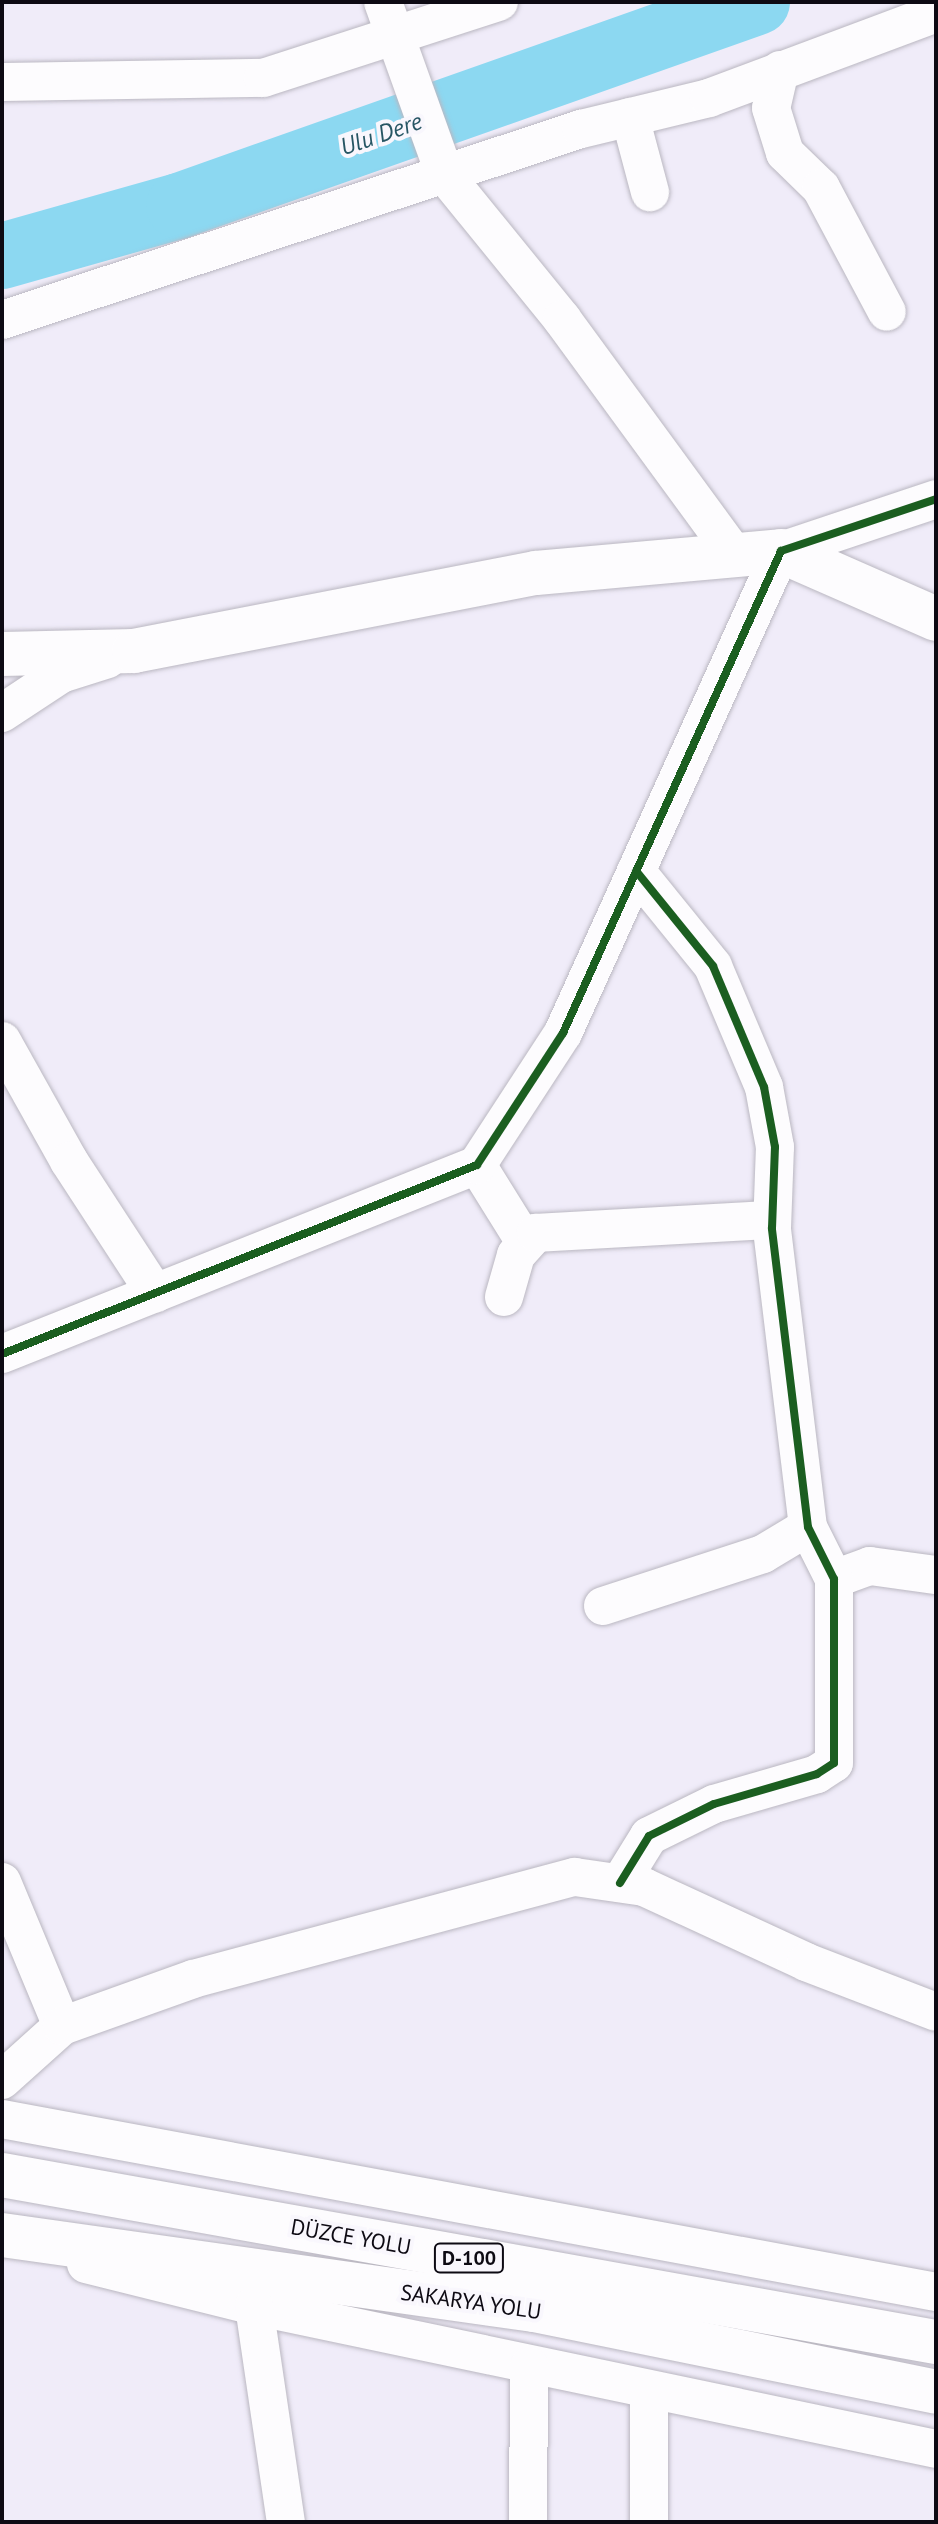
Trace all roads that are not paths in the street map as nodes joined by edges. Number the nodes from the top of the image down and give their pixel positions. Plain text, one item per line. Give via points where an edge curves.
1 (383, 2) edge
2 (499, 2) edge
3 (936, 13) edge
4 (393, 38) junction
5 (780, 70) junction
6 (2, 82) edge
7 (630, 117) junction
8 (444, 174) junction
9 (650, 192) dead end
10 (887, 312) dead end
11 (2, 320) edge
12 (936, 499) edge
13 (781, 551) junction
14 (735, 555) junction
15 (936, 619) edge
16 (134, 651) junction
17 (2, 654) edge
18 (2, 713) edge
19 (636, 871) junction
20 (2, 1041) edge
21 (477, 1165) junction
22 (772, 1220) junction
23 (525, 1242) junction
24 (155, 1293) junction
25 (504, 1297) dead end
26 (4, 1351) edge
27 (808, 1527) junction
28 (936, 1575) edge
29 (834, 1579) junction
30 (603, 1606) dead end
31 (2, 1882) edge
32 (620, 1883) junction
33 (936, 2012) edge
34 (62, 2026) junction
35 (2, 2080) edge
36 (2, 2119) edge
37 (2, 2175) edge
38 (2, 2235) edge
39 (2, 2243) edge
40 (936, 2292) edge
41 (254, 2306) junction
42 (936, 2342) edge
43 (529, 2366) junction
44 (649, 2391) junction
45 (936, 2392) edge
46 (936, 2449) edge
47 (286, 2522) edge
48 (528, 2522) edge
49 (649, 2522) edge

1 - 4 street
2 - 4 street
3 - 5 street
4 - 6 street via 263,78
4 - 8 street
5 - 7 street via 709,98
5 - 10 street via 771,108 785,153 821,188
7 - 8 street
7 - 9 street
8 - 11 street
8 - 14 street via 562,319
12 - 13 street
13 - 14 main road
13 - 15 main road
13 - 19 street
14 - 16 main road via 536,573
16 - 17 main road
16 - 18 street via 61,674
19 - 21 street via 563,1033
19 - 22 street via 713,966 764,1087 775,1147
20 - 24 street via 69,1161
21 - 23 street
21 - 24 street
22 - 23 street via 536,1233
22 - 27 street
23 - 25 street
24 - 26 street
27 - 29 street
27 - 30 street via 763,1554
28 - 29 street via 870,1566
29 - 32 street via 834,1763 817,1774 714,1804 649,1836
31 - 34 street
32 - 33 street via 644,1887 806,1962
32 - 34 street via 575,1877 395,1923 193,1979
34 - 35 street
36 - 40 street
37 - 42 main road, DÜZCE YOLU / D-100
38 - 45 main road, SAKARYA YOLU / D-100 via 534,2310
39 - 41 street
41 - 43 street
41 - 47 street
43 - 44 street
43 - 48 street
44 - 46 street
44 - 49 street

